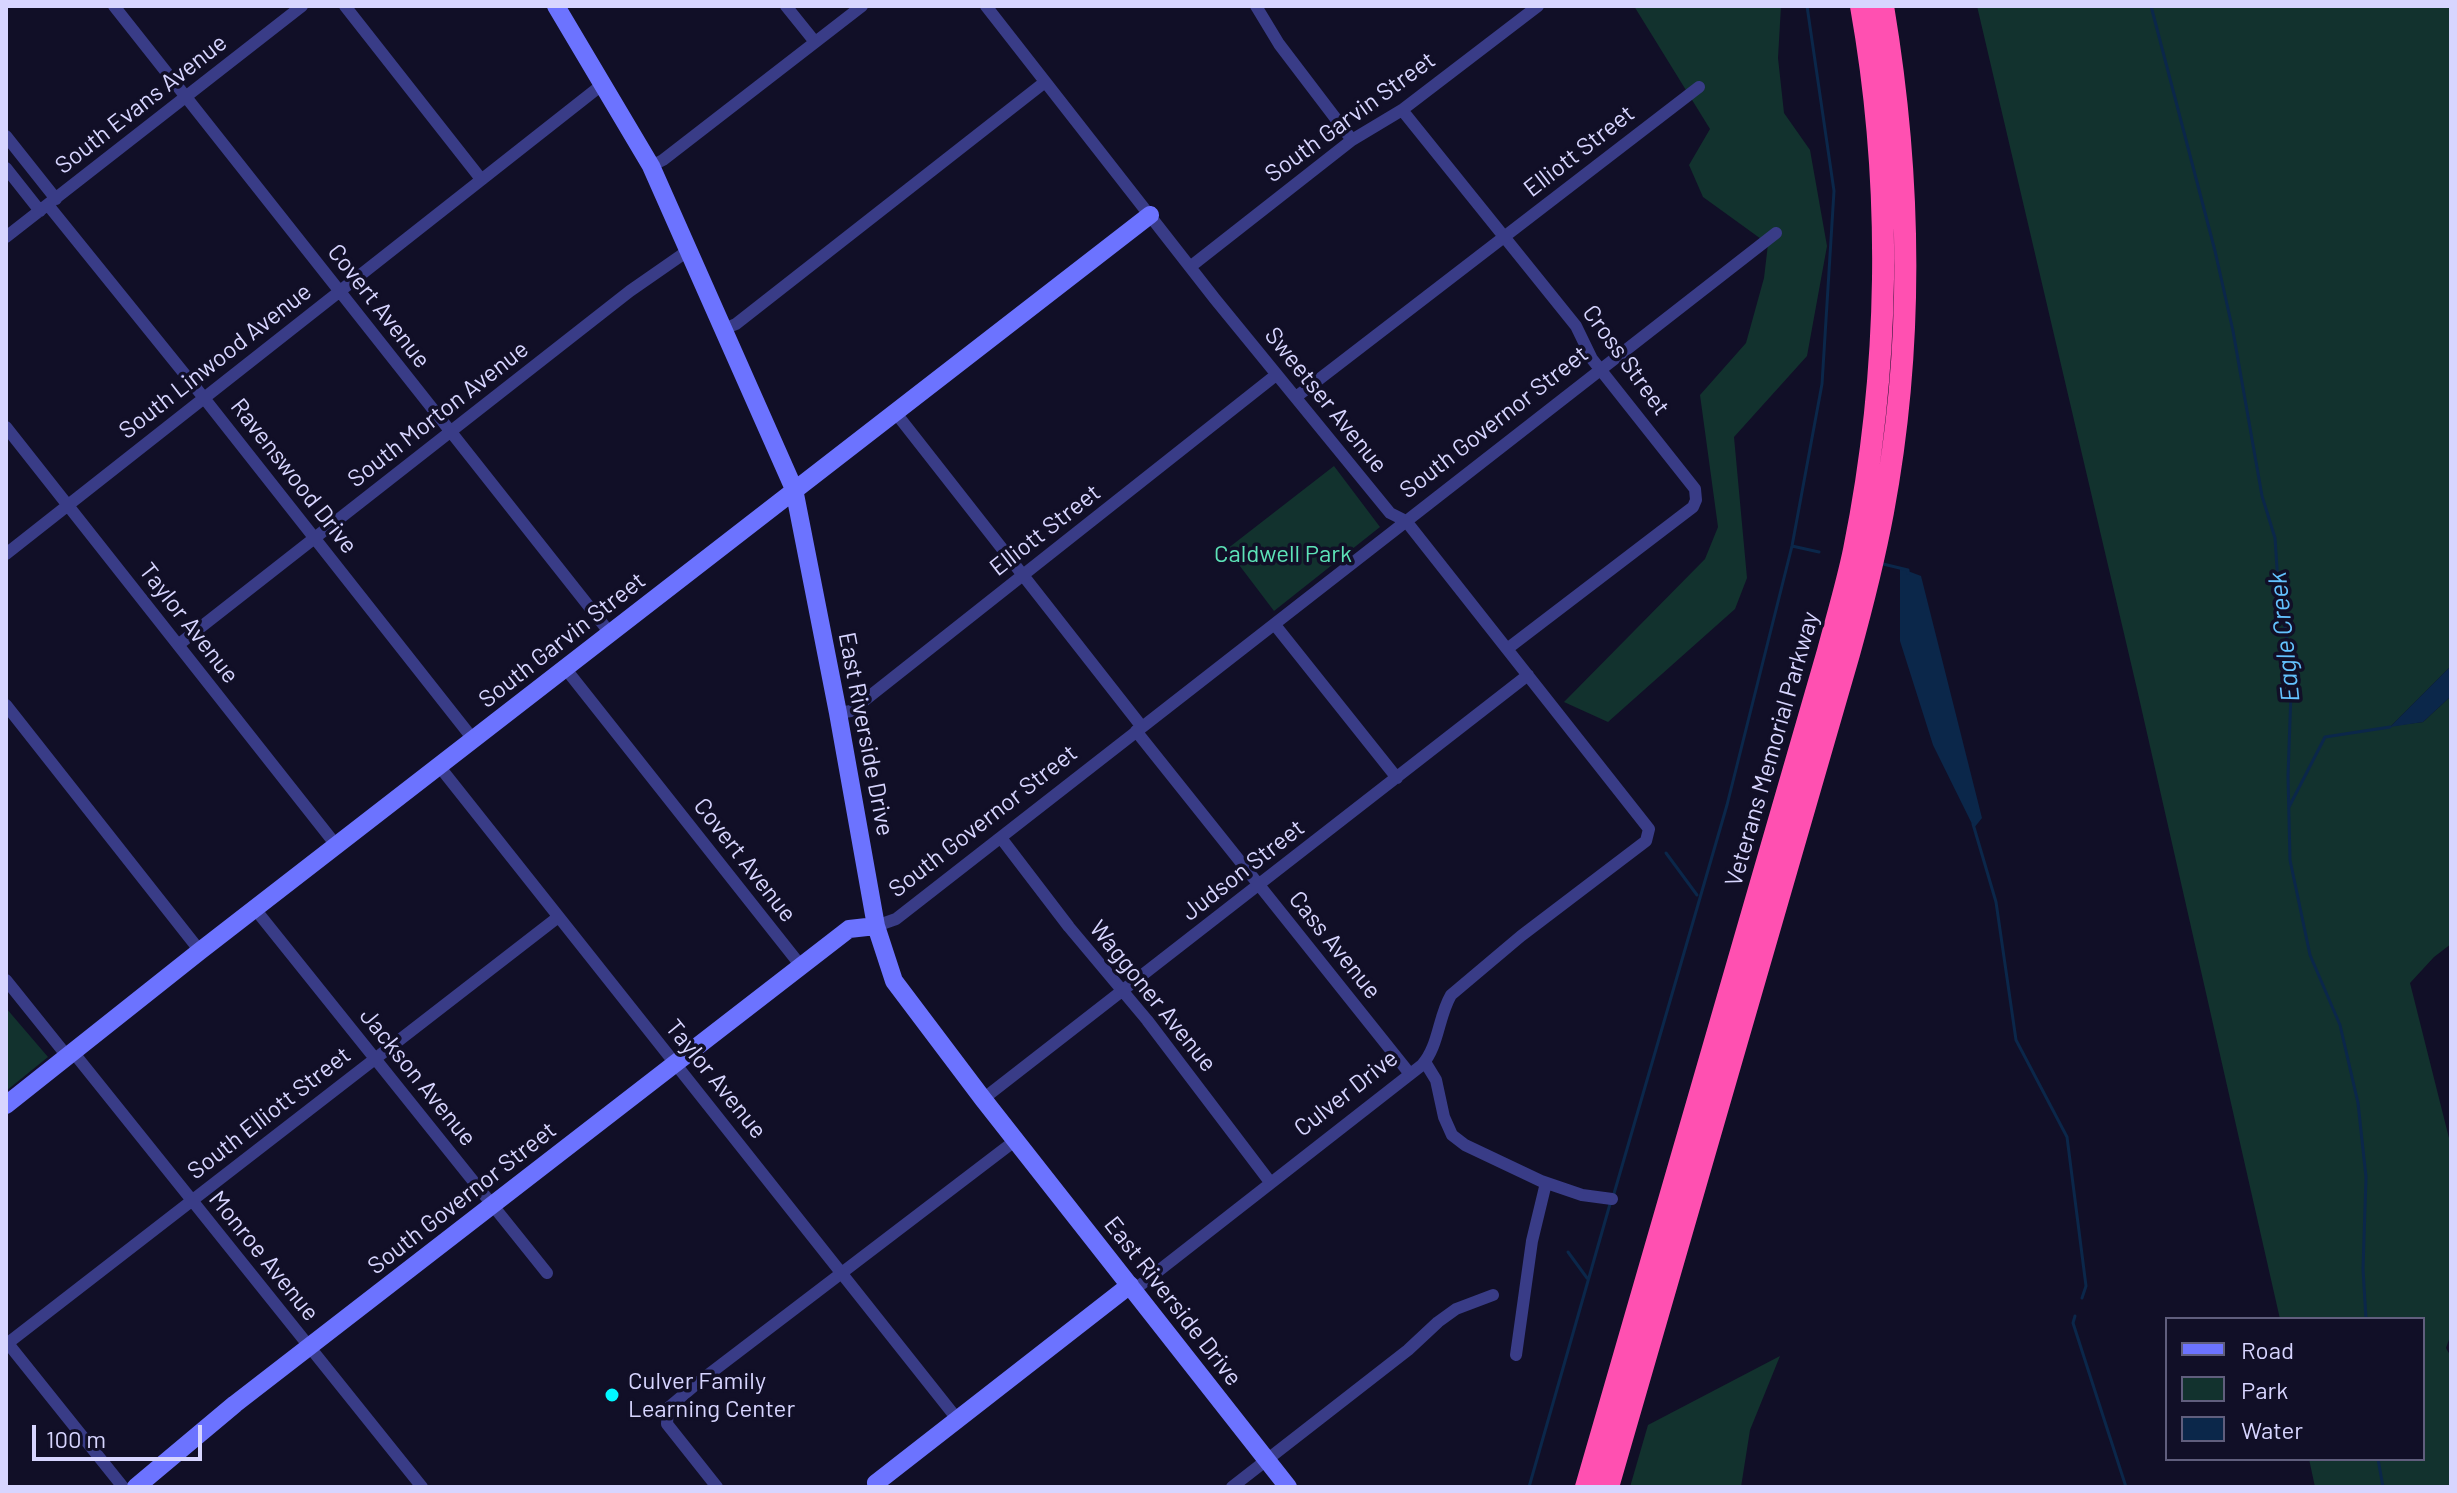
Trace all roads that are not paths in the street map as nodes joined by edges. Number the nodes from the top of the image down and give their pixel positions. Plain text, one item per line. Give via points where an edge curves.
1 (114, 6) edge
2 (302, 6) edge
3 (345, 6) edge
4 (556, 6) edge
5 (786, 6) edge
6 (862, 6) edge
7 (986, 6) edge
8 (1256, 6) edge
9 (1538, 6) edge
10 (1861, 6) edge
11 (1883, 6) edge
12 (815, 42) junction
13 (1045, 82) junction
14 (603, 84) junction
15 (1699, 87) dead end
16 (185, 97) junction
17 (1402, 110) junction
18 (6, 136) edge
19 (1352, 140) junction
20 (651, 166) junction
21 (6, 168) edge
22 (481, 179) junction
23 (48, 205) junction
24 (1150, 215) junction
25 (1776, 233) dead end
26 (6, 237) edge
27 (1504, 238) junction
28 (689, 250) junction
29 (1190, 267) junction
30 (339, 291) junction
31 (724, 329) junction
32 (1602, 371) junction
33 (1276, 375) junction
34 (1296, 397) junction
35 (204, 398) junction
36 (895, 412) junction
37 (6, 427) edge
38 (451, 433) junction
39 (794, 489) junction
40 (68, 505) junction
41 (1406, 521) junction
42 (315, 538) junction
43 (6, 554) edge
44 (1023, 575) junction
45 (1275, 625) junction
46 (610, 633) junction
47 (178, 645) junction
48 (1507, 649) junction
49 (565, 668) junction
50 (1528, 675) junction
51 (6, 705) edge
52 (838, 713) junction
53 (1139, 729) junction
54 (473, 739) junction
55 (439, 766) junction
56 (1397, 778) junction
57 (1001, 838) junction
58 (336, 845) junction
59 (1631, 851) joint
60 (1259, 886) junction
61 (255, 909) junction
62 (557, 918) junction
63 (876, 926) junction
64 (200, 951) junction
65 (801, 966) junction
66 (6, 980) edge
67 (1122, 992) junction
68 (70, 1054) junction
69 (375, 1059) junction
70 (676, 1062) junction
71 (1425, 1062) junction
72 (1410, 1074) junction
73 (983, 1099) junction
74 (6, 1105) edge
75 (1016, 1140) junction
76 (1270, 1182) junction
77 (1546, 1183) junction
78 (1612, 1199) dead end
79 (192, 1201) junction
80 (493, 1205) junction
81 (547, 1273) dead end
82 (843, 1273) junction
83 (1132, 1288) junction
84 (1493, 1295) dead end
85 (7, 1342) edge
86 (310, 1347) junction
87 (1516, 1355) dead end
88 (958, 1420) junction
89 (1267, 1459) junction
90 (875, 1486) edge
91 (123, 1487) edge
92 (136, 1487) edge
93 (422, 1487) edge
94 (717, 1487) edge
95 (1232, 1487) edge
96 (1288, 1487) edge
97 (1586, 1487) edge
98 (1608, 1487) edge

1 - 16 street, Covert Avenue
2 - 16 street, South Evans Avenue
3 - 22 street
4 - 14 street, East Riverside Drive
5 - 12 street
6 - 12 street
7 - 13 street, Sweetser Avenue
8 - 19 street
9 - 17 street, South Garvin Street
10 - 97 highway, Veterans Memorial Parkway via 1877,117 1884,264 1873,436 1853,553
11 - 98 highway, Veterans Memorial Parkway via 1902,171 1905,278 1898,402 1883,509 1849,654
12 - 20 street
13 - 24 street, Sweetser Avenue
13 - 31 street
14 - 20 street, East Riverside Drive
14 - 22 street, South Linwood Avenue
15 - 27 street, Elliott Street
16 - 23 street, South Evans Avenue
16 - 30 street, Covert Avenue
17 - 19 street, South Garvin Street
17 - 27 street, Cross Street
18 - 23 street, Ravenswood Drive
19 - 29 street, South Garvin Street
20 - 28 street, East Riverside Drive
21 - 23 street, Ravenswood Drive
22 - 30 street, South Linwood Avenue
23 - 26 street, South Evans Avenue
23 - 35 street, Ravenswood Drive
24 - 29 street, Sweetser Avenue
24 - 36 street, South Garvin Street
25 - 32 street, South Governor Street
27 - 32 street, Cross Street via 1576,326
27 - 34 street, Elliott Street
28 - 31 street, East Riverside Drive
28 - 38 street, South Morton Avenue
29 - 33 street, Sweetser Avenue
30 - 35 street, South Linwood Avenue
30 - 38 street, Covert Avenue
31 - 39 street, East Riverside Drive
32 - 41 street, South Governor Street
32 - 48 street, Cross Street via 1694,488 1693,507
33 - 34 street, Sweetser Avenue
33 - 44 street, Elliott Street
34 - 41 street, Sweetser Avenue via 1390,513
35 - 40 street, South Linwood Avenue
35 - 42 street, Ravenswood Drive
36 - 39 street, South Garvin Street
36 - 44 street, Cass Avenue
37 - 40 street, Taylor Avenue
38 - 42 street, South Morton Avenue
38 - 46 street, Covert Avenue
39 - 46 street, South Garvin Street
39 - 52 street, East Riverside Drive
40 - 43 street, South Linwood Avenue
40 - 47 street, Taylor Avenue
41 - 45 street, South Governor Street
41 - 48 street, Sweetser Avenue
42 - 47 street, South Morton Avenue
42 - 54 street, Ravenswood Drive
44 - 52 street, Elliott Street via 851,711
44 - 53 street, Cass Avenue
45 - 53 street, South Governor Street
45 - 56 street
46 - 49 street, South Garvin Street
47 - 58 street, Taylor Avenue
48 - 50 street, Sweetser Avenue
49 - 54 street, South Garvin Street
49 - 65 street, Covert Avenue
50 - 56 street, Judson Street
50 - 59 street, Sweetser Avenue via 1645,821 1649,835
51 - 64 street
52 - 63 street, East Riverside Drive
53 - 57 street, South Governor Street
53 - 60 street, Cass Avenue
54 - 55 street, South Garvin Street
55 - 58 street, South Garvin Street
55 - 62 street, Taylor Avenue
56 - 60 street, Judson Street
57 - 63 street, South Governor Street via 896,919
57 - 67 street, Waggoner Avenue
58 - 61 street, South Garvin Street
59 - 71 street, Culver Drive via 1457,989 1445,1004
60 - 67 street, Judson Street
60 - 72 street, Cass Avenue
61 - 64 street, South Garvin Street
61 - 69 street, Jackson Avenue
62 - 69 street, South Elliott Street
62 - 70 street, Taylor Avenue
63 - 65 street, South Governor Street via 849,929
63 - 73 street, East Riverside Drive via 894,981
64 - 68 street, South Garvin Street
65 - 70 street, South Governor Street
66 - 68 street, Monroe Avenue
67 - 73 street, Judson Street
67 - 76 street, Waggoner Avenue
68 - 74 street, South Garvin Street
68 - 79 street, Monroe Avenue
69 - 79 street, South Elliott Street
69 - 80 street, Jackson Avenue
70 - 80 street, South Governor Street
70 - 82 street, Taylor Avenue
71 - 72 street, Culver Drive
71 - 77 street via 1436,1080 1452,1135
72 - 76 street, Culver Drive
73 - 75 street, East Riverside Drive
75 - 82 street
75 - 83 street, East Riverside Drive
76 - 83 street, Culver Drive
77 - 78 street
77 - 87 street
79 - 85 street, South Elliott Street
79 - 86 street, Monroe Avenue
80 - 81 street, Jackson Avenue
80 - 86 street, South Governor Street
82 - 88 street, Taylor Avenue
82 - 94 street via 668,1408 671,1429
83 - 88 street, Culver Drive
83 - 89 street, East Riverside Drive
84 - 89 street via 1438,1322
85 - 91 street
86 - 92 street, South Governor Street
86 - 93 street, Monroe Avenue
88 - 90 street, Culver Drive
89 - 95 street
89 - 96 street, East Riverside Drive

